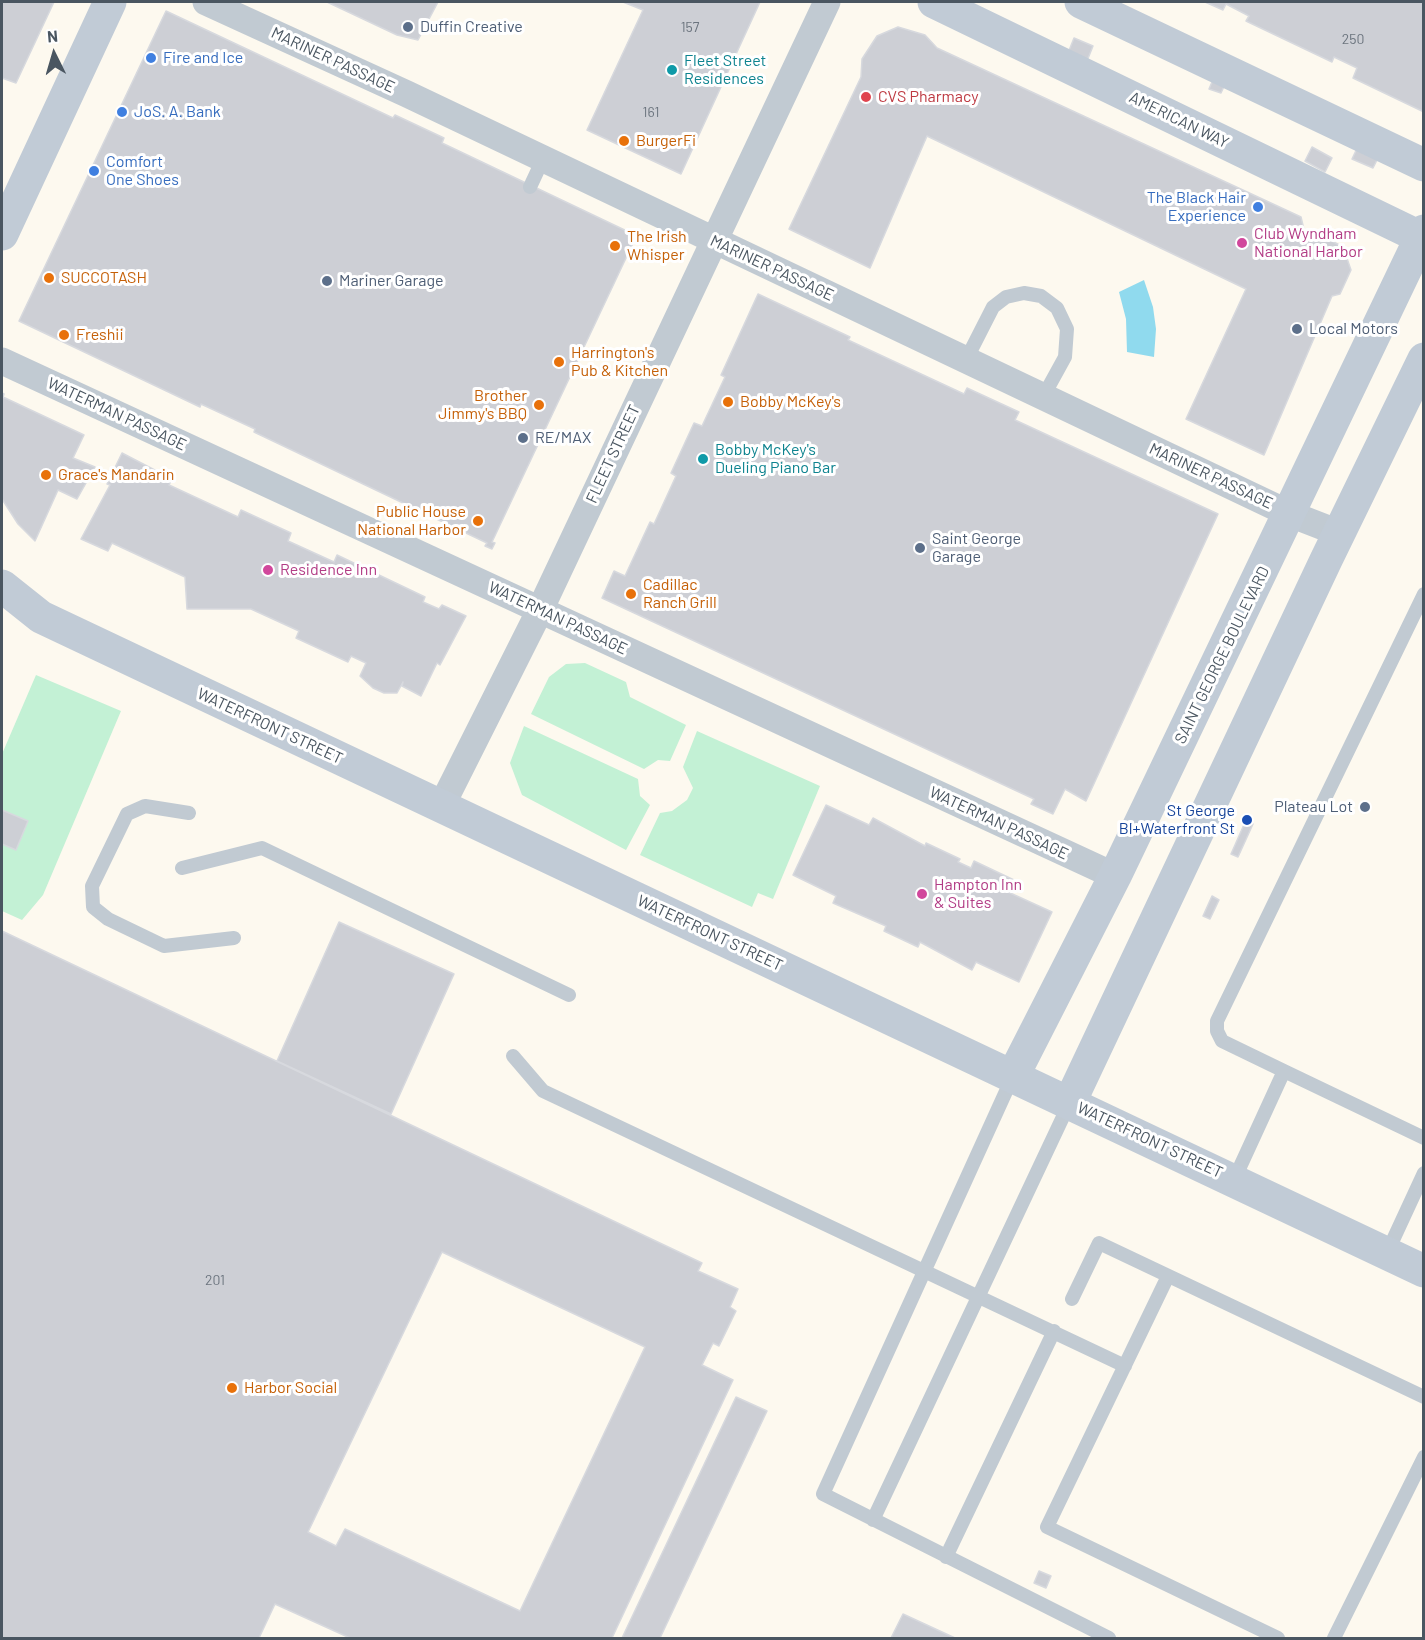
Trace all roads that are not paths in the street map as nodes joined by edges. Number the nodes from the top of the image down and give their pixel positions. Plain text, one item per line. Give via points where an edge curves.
1 (110, 2) edge
2 (206, 2) edge
3 (827, 2) edge
4 (934, 2) edge
5 (1081, 2) edge
6 (543, 159) junction
7 (1424, 165) edge
8 (530, 187) dead end
9 (2, 234) edge
10 (1423, 236) edge
11 (714, 240) junction
12 (1424, 359) edge
13 (966, 360) junction
14 (2, 361) edge
15 (1043, 397) junction
16 (1290, 514) junction
17 (1339, 533) junction
18 (2, 586) edge
19 (1424, 594) edge
20 (540, 610) junction
21 (441, 807) junction
22 (189, 813) dead end
23 (182, 868) dead end
24 (1115, 876) junction
25 (234, 938) dead end
26 (569, 995) dead end
27 (513, 1056) dead end
28 (1284, 1071) junction
29 (1013, 1076) junction
30 (1071, 1102) junction
31 (1424, 1138) edge
32 (1424, 1173) edge
33 (1234, 1180) junction
34 (1387, 1253) junction
35 (925, 1270) junction
36 (1424, 1271) edge
37 (1168, 1276) junction
38 (979, 1295) junction
39 (1072, 1299) dead end
40 (1054, 1331) junction
41 (1125, 1366) junction
42 (1424, 1397) edge
43 (1424, 1457) edge
44 (873, 1520) junction
45 (946, 1557) junction
46 (1109, 1638) edge
47 (1278, 1638) edge
48 (1334, 1638) edge

1 - 9 street
2 - 6 street, MARINER PASSAGE
3 - 11 street, FLEET STREET
4 - 10 street, AMERICAN WAY
5 - 7 street
6 - 8 lane
6 - 11 street, MARINER PASSAGE
10 - 16 street, SAINT GEORGE BOULEVARD
11 - 13 street, MARINER PASSAGE
11 - 20 street, FLEET STREET
12 - 17 street
13 - 15 street, MARINER PASSAGE
13 - 15 lane via 993,307 1006,297 1024,293 1041,296 1057,308 1066,329 1065,357
14 - 20 street, WATERMAN PASSAGE
15 - 16 street, MARINER PASSAGE
16 - 17 street, MARINER PASSAGE
16 - 24 street, SAINT GEORGE BOULEVARD
17 - 30 street
18 - 21 street, WATERFRONT STREET via 41,617
19 - 28 lane via 1217,1022 1222,1041
20 - 21 street, FLEET STREET
20 - 24 street, WATERMAN PASSAGE
21 - 29 street, WATERFRONT STREET
22 - 25 lane via 145,806 127,813 92,886 93,907 108,919 164,946
23 - 26 lane via 262,848
24 - 29 street, SAINT GEORGE BOULEVARD
27 - 35 lane via 543,1091
28 - 31 lane
28 - 33 lane
29 - 30 street, WATERFRONT STREET
29 - 35 lane
30 - 33 street, WATERFRONT STREET
30 - 38 lane
32 - 34 lane
33 - 34 street, WATERFRONT STREET
34 - 36 street, WATERFRONT STREET
35 - 38 lane
35 - 44 lane via 823,1494
37 - 39 lane via 1099,1243
37 - 41 lane
37 - 42 lane
38 - 40 lane
38 - 44 lane
40 - 41 lane
40 - 45 lane
41 - 47 lane via 1047,1527
43 - 48 lane
44 - 45 lane
45 - 46 lane

